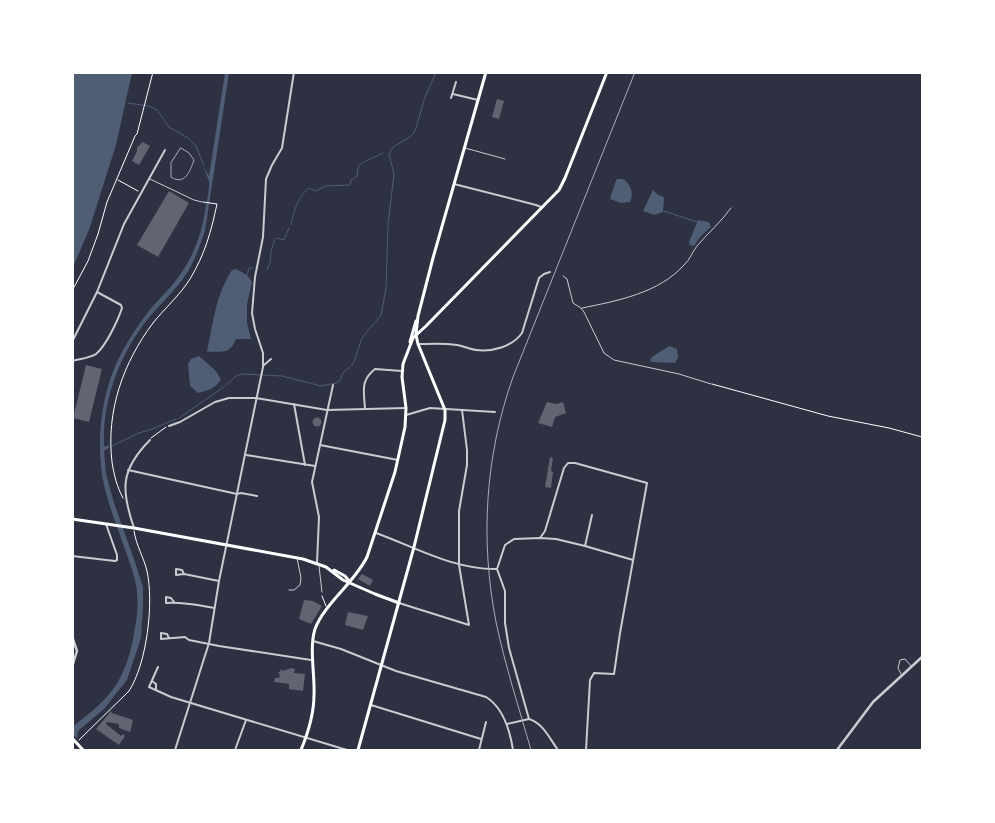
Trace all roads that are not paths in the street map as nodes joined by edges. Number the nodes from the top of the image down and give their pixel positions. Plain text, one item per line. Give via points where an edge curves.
1 (294, 72) edge
2 (486, 72) edge
3 (607, 72) edge
4 (456, 82) dead end
5 (453, 94) junction
6 (451, 98) dead end
7 (478, 100) junction
8 (464, 148) junction
9 (165, 150) dead end
10 (506, 159) dead end
11 (149, 178) junction
12 (454, 184) junction
13 (202, 202) road end
14 (542, 208) junction
15 (731, 208) dead end
16 (550, 272) dead end
17 (563, 276) dead end
18 (97, 292) junction
19 (581, 308) junction
20 (418, 316) junction
21 (417, 323) junction
22 (426, 326) junction
23 (421, 331) junction
24 (416, 334) junction
25 (72, 342) edge
26 (410, 344) junction
27 (418, 344) junction
28 (271, 358) dead end
29 (72, 361) edge
30 (263, 367) junction
31 (402, 371) junction
32 (711, 384) road end
33 (333, 385) dead end
34 (256, 398) junction
35 (294, 404) junction
36 (406, 408) junction
37 (365, 409) junction
38 (328, 410) junction
39 (445, 410) junction
40 (462, 410) junction
41 (495, 412) dead end
42 (406, 415) junction
43 (169, 426) road end
44 (150, 440) road end
45 (320, 445) junction
46 (245, 454) junction
47 (398, 460) junction
48 (305, 465) junction
49 (315, 466) junction
50 (128, 470) junction
51 (237, 494) junction
52 (257, 496) dead end
53 (592, 515) dead end
54 (72, 519) edge
55 (107, 524) junction
56 (132, 528) junction
57 (376, 533) junction
58 (540, 538) junction
59 (227, 544) junction
60 (585, 546) junction
61 (414, 547) junction
62 (72, 556) edge
63 (297, 558) junction
64 (633, 560) junction
65 (317, 563) junction
66 (459, 565) junction
67 (497, 569) junction
68 (184, 574) dead end
69 (219, 581) junction
70 (350, 582) junction
71 (289, 590) dead end
72 (322, 592) road end
73 (174, 602) dead end
74 (399, 603) junction
75 (214, 608) junction
76 (72, 636) edge
77 (169, 638) dead end
78 (313, 641) junction
79 (210, 643) junction
80 (922, 657) edge
81 (314, 661) junction
82 (381, 666) junction
83 (912, 666) junction
84 (72, 667) edge
85 (158, 668) dead end
86 (902, 675) junction
87 (152, 681) junction
88 (156, 690) junction
89 (190, 704) junction
90 (370, 704) junction
91 (530, 719) junction
92 (246, 720) junction
93 (486, 722) dead end
94 (507, 724) junction
95 (306, 738) junction
96 (481, 739) junction
97 (74, 741) edge
98 (83, 750) edge
99 (175, 750) edge
100 (236, 750) edge
101 (301, 750) edge
102 (348, 750) edge
103 (358, 750) edge
104 (479, 750) edge
105 (513, 750) edge
106 (558, 750) edge
107 (586, 750) edge
108 (837, 750) edge

1 - 30 street via 282,148 266,178 262,237 255,277 252,313 263,353
2 - 7 main road
3 - 14 main road via 565,178
4 - 5 street
5 - 6 street
5 - 7 street
7 - 8 main road
8 - 10 lane
8 - 12 main road
9 - 11 street
11 - 13 lane
11 - 18 street via 124,224
12 - 14 street
12 - 20 main road
14 - 22 main road
15 - 19 lane via 686,264 664,282 628,297
16 - 27 street via 539,278 522,334 517,340 489,350
17 - 19 lane via 567,279 573,303
18 - 25 street
18 - 29 street via 121,305 120,315 95,354
19 - 32 lane via 607,356
20 - 21 main road
20 - 26 main road
21 - 22 main road
21 - 24 main road
22 - 23 main road
23 - 24 main road
23 - 27 main road
24 - 26 main road
24 - 27 main road
26 - 27 main road
26 - 31 main road
27 - 39 main road
28 - 30 street
30 - 34 street
31 - 36 main road
31 - 37 street via 374,369 366,375
33 - 38 street
34 - 35 street
34 - 43 street via 222,399
34 - 46 street
35 - 38 street
35 - 48 street
36 - 37 street
36 - 42 main road
37 - 38 street
38 - 45 street
39 - 40 street
39 - 42 street via 430,408
39 - 61 main road
40 - 41 street
40 - 66 street via 467,465 459,511
42 - 47 main road
44 - 50 street
45 - 47 street
45 - 49 street
46 - 48 street
46 - 51 street
47 - 57 main road
48 - 49 street
49 - 65 street via 312,482 319,516
50 - 51 street
50 - 56 street via 126,503
51 - 52 street
51 - 59 street
53 - 60 street
54 - 55 main road
55 - 56 main road
55 - 62 street via 117,560
56 - 59 main road
57 - 61 street
57 - 70 main road via 364,563
58 - 60 street
58 - 64 street via 564,468 568,463 575,463 647,483
58 - 67 street via 509,541
59 - 63 main road
59 - 69 street
60 - 64 street
61 - 66 street
61 - 74 main road
63 - 65 main road
63 - 71 lane via 300,584
64 - 107 street via 614,674 594,673 590,680
65 - 70 main road
65 - 72 lane
66 - 67 street
66 - 74 street via 469,625
67 - 91 street via 506,591 505,623 509,648
68 - 69 street
69 - 75 street
70 - 74 main road
70 - 78 main road via 321,618
73 - 75 street
74 - 82 main road
75 - 79 street
76 - 84 street via 77,651
77 - 79 street via 185,637
78 - 81 main road
78 - 82 street via 341,648
79 - 81 street
79 - 89 street
80 - 83 street
81 - 95 main road via 314,705
82 - 90 main road
82 - 94 street via 486,697
83 - 86 street
83 - 86 lane via 905,659 900,660 898,668
85 - 87 street
86 - 108 street via 873,702
87 - 88 street
87 - 88 street via 150,687
88 - 89 street
89 - 92 street
89 - 99 street
90 - 96 street
90 - 103 main road
91 - 94 street
91 - 106 street via 541,726
92 - 95 street
92 - 100 street
93 - 96 street
94 - 105 street
95 - 101 main road
95 - 102 street
96 - 104 street
97 - 98 main road

